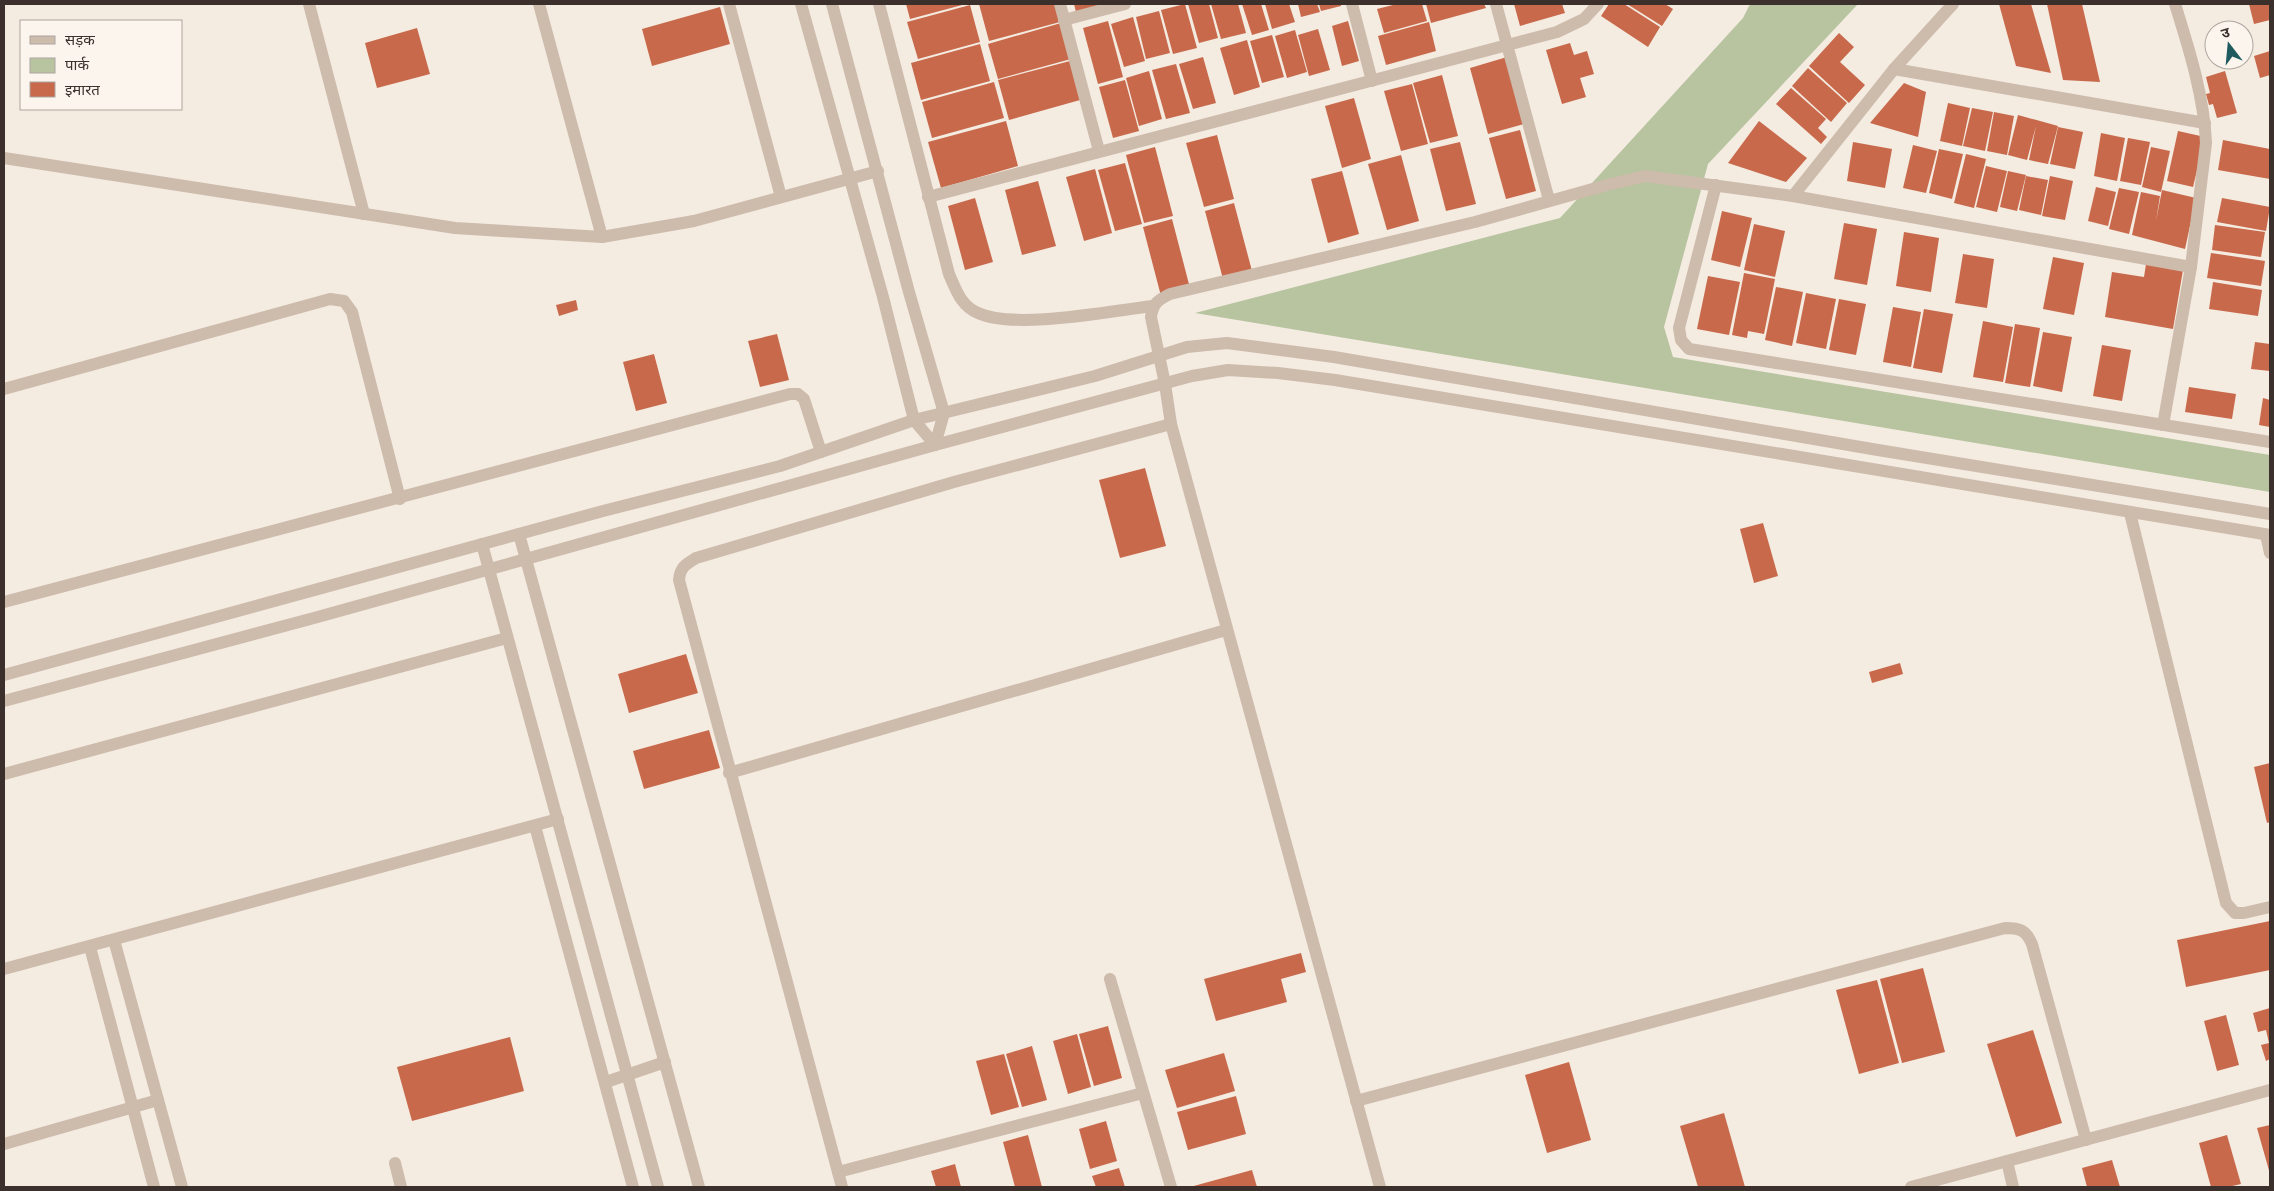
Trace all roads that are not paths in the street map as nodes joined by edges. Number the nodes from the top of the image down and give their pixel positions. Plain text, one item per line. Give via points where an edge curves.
1 (309, 4) edge
2 (539, 4) edge
3 (729, 4) edge
4 (801, 4) edge
5 (832, 4) edge
6 (879, 4) edge
7 (1060, 4) edge
8 (1124, 4) edge
9 (1352, 4) edge
10 (1496, 4) edge
11 (1598, 4) edge
12 (1954, 4) edge
13 (2175, 4) edge
14 (1064, 20) junction
15 (1507, 45) junction
16 (1894, 70) junction
17 (1372, 82) junction
18 (2205, 123) junction
19 (1099, 151) junction
20 (4, 158) edge
21 (878, 171) junction
22 (849, 178) junction
23 (1716, 185) junction
24 (1793, 196) junction
25 (782, 197) junction
26 (928, 197) junction
27 (1549, 200) junction
28 (364, 214) junction
29 (602, 237) junction
30 (2192, 267) junction
31 (1152, 306) junction
32 (1158, 356) junction
33 (1166, 384) junction
34 (4, 389) edge
35 (944, 413) junction
36 (914, 420) junction
37 (1171, 424) junction
38 (2162, 425) junction
39 (2270, 442) edge
40 (935, 445) junction
41 (821, 452) junction
42 (400, 499) junction
43 (2130, 514) junction
44 (2270, 514) edge
45 (519, 534) junction
46 (2268, 535) edge
47 (482, 544) junction
48 (2270, 553) edge
49 (526, 559) junction
50 (489, 569) junction
51 (4, 602) edge
52 (1226, 630) junction
53 (507, 638) junction
54 (4, 675) edge
55 (4, 701) edge
56 (730, 773) junction
57 (4, 774) edge
58 (558, 820) junction
59 (535, 826) junction
60 (2270, 907) edge
61 (114, 940) junction
62 (90, 947) junction
63 (4, 969) edge
64 (1110, 979) dead end
65 (665, 1062) junction
66 (627, 1074) junction
67 (606, 1082) junction
68 (2270, 1090) edge
69 (1142, 1093) junction
70 (158, 1100) junction
71 (1356, 1101) junction
72 (133, 1107) junction
73 (2086, 1140) junction
74 (4, 1144) edge
75 (2007, 1161) junction
76 (395, 1163) dead end
77 (838, 1172) junction
78 (154, 1187) edge
79 (182, 1187) edge
80 (401, 1187) edge
81 (633, 1187) edge
82 (658, 1187) edge
83 (700, 1187) edge
84 (842, 1187) edge
85 (1171, 1187) edge
86 (1380, 1187) edge
87 (1911, 1187) edge
88 (2013, 1187) edge

1 - 28 street
2 - 29 street
3 - 25 street
4 - 22 street
5 - 21 street
6 - 26 street
7 - 14 street
8 - 14 street
9 - 17 street
10 - 15 street
11 - 15 street via 1584,19 1557,32
12 - 16 street
13 - 18 street
14 - 19 street
15 - 17 street
15 - 27 street
16 - 18 street
16 - 24 street
17 - 19 street
18 - 30 street via 2204,171
19 - 26 street
20 - 28 street
21 - 22 street
21 - 35 street
22 - 25 street
22 - 36 street
23 - 24 street
23 - 27 street via 1645,176
23 - 38 street via 1679,328 1681,340 1689,349
24 - 30 street
25 - 29 street via 694,222
26 - 31 street via 949,274 961,300 978,313 1001,318 1049,319
27 - 31 street via 1475,222 1170,294
28 - 29 street via 455,228
30 - 38 street
31 - 32 street
32 - 33 street
32 - 35 street via 1095,376
32 - 44 street via 1187,347 1227,343 1267,347
33 - 37 street
33 - 40 street
33 - 43 street via 1228,370 1278,372
34 - 42 street via 330,299 344,301 352,312
35 - 36 street
35 - 40 street
36 - 40 street
36 - 41 street
37 - 52 street
37 - 56 street via 954,482 686,563 680,571 679,580
38 - 39 street
40 - 49 street
41 - 42 street via 804,399 798,394 790,394
41 - 45 street via 780,466
42 - 51 street
43 - 46 street
43 - 60 street via 2226,903 2235,913
45 - 47 street
45 - 49 street
46 - 48 street
47 - 50 street
47 - 54 street
49 - 50 street
49 - 65 street
50 - 53 street
50 - 55 street
52 - 56 street
52 - 71 street
53 - 57 street
53 - 58 street
56 - 77 street
58 - 59 street
58 - 66 street
59 - 61 street
59 - 67 street
61 - 62 street
61 - 70 street
62 - 63 street
62 - 72 street
64 - 69 street
65 - 66 street
65 - 83 street
66 - 67 street
66 - 82 street
67 - 81 street
68 - 73 street
69 - 77 street
69 - 85 street
70 - 72 street
70 - 79 street
71 - 73 street via 2005,928 2019,928 2032,944
71 - 86 street
72 - 74 street
72 - 78 street
73 - 75 street
75 - 87 street
75 - 88 street
76 - 80 street
77 - 84 street

